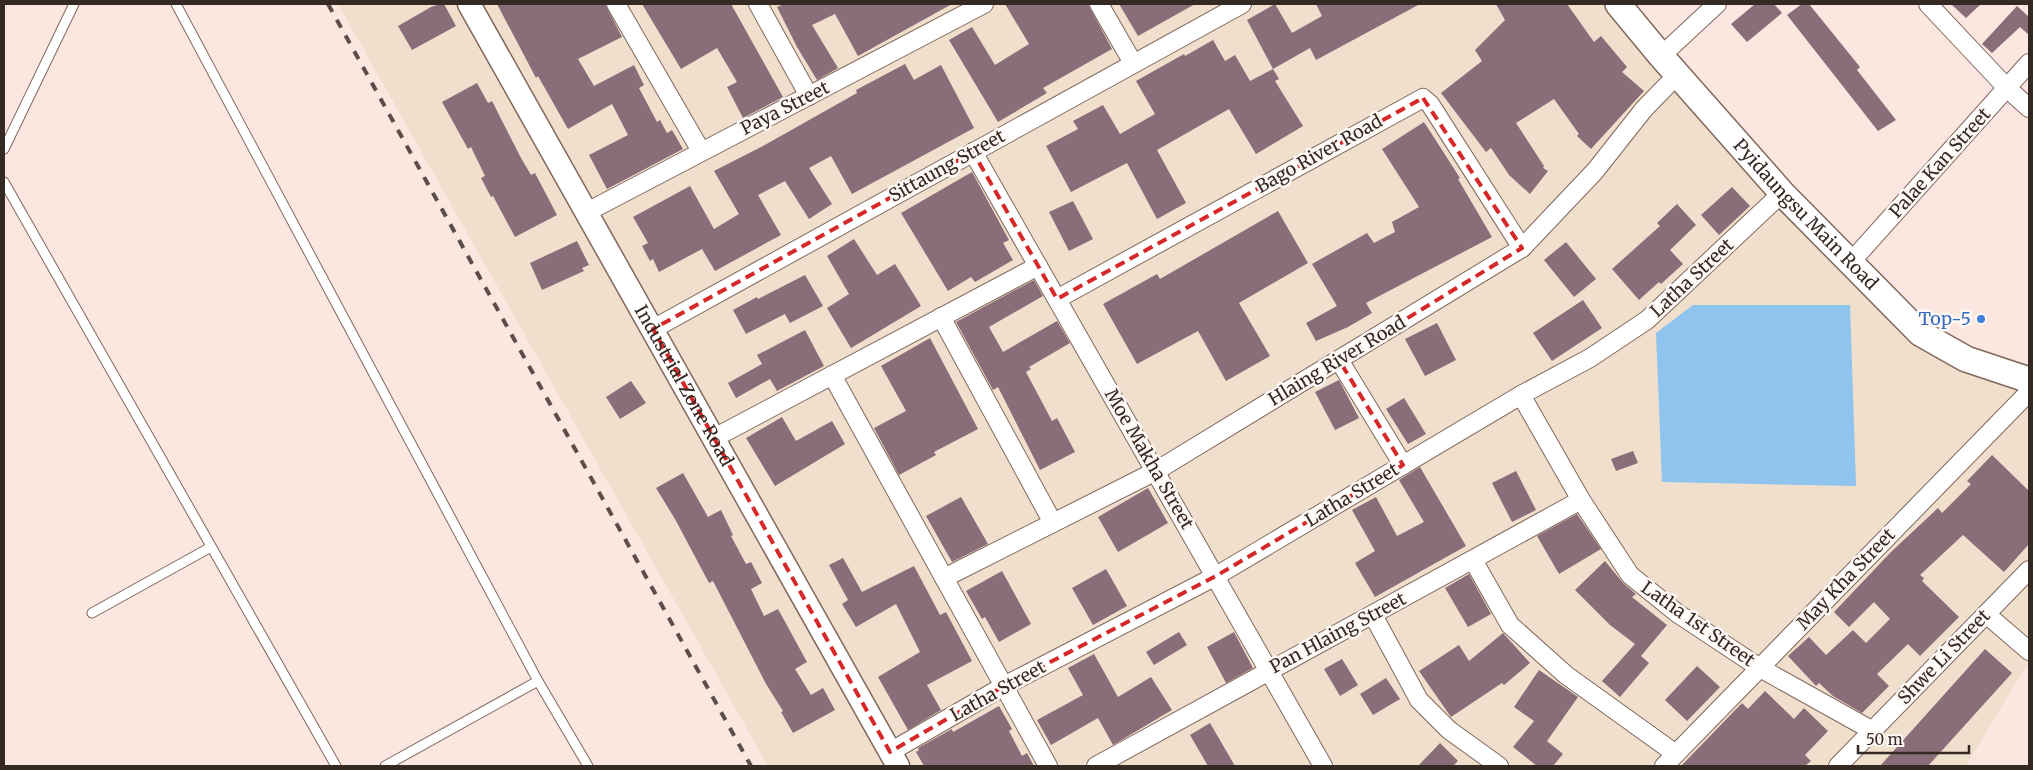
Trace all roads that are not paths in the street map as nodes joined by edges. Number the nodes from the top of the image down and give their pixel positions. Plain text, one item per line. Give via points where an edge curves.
1 (74, 4) edge
2 (176, 4) edge
3 (469, 4) edge
4 (616, 4) edge
5 (758, 4) edge
6 (984, 4) edge
7 (1099, 4) edge
8 (1242, 4) edge
9 (1618, 4) edge
10 (1717, 4) edge
11 (1928, 4) edge
12 (1133, 63) junction
13 (2029, 63) edge
14 (1669, 66) junction
15 (2007, 88) junction
16 (809, 96) junction
17 (2029, 108) edge
18 (4, 149) edge
19 (701, 151) junction
20 (973, 152) junction
21 (4, 182) edge
22 (1782, 193) junction
23 (587, 212) junction
24 (1522, 248) junction
25 (1850, 263) junction
26 (1038, 266) junction
27 (1057, 299) junction
28 (941, 317) junction
29 (653, 329) junction
30 (1339, 360) junction
31 (832, 375) junction
32 (2029, 380) edge
33 (2029, 392) edge
34 (1522, 394) junction
35 (714, 438) junction
36 (1403, 466) junction
37 (1156, 471) junction
38 (1581, 500) junction
39 (1053, 523) junction
40 (212, 548) junction
41 (1472, 560) junction
42 (2029, 570) edge
43 (1216, 576) junction
44 (944, 578) junction
45 (92, 613) dead end
46 (1986, 614) junction
47 (1374, 615) junction
48 (2029, 651) edge
49 (1760, 668) junction
50 (1270, 670) junction
51 (538, 681) junction
52 (1004, 686) junction
53 (1873, 731) junction
54 (894, 759) edge
55 (1670, 760) edge
56 (336, 766) edge
57 (385, 766) edge
58 (588, 766) edge
59 (1048, 766) edge
60 (1096, 766) edge
61 (1323, 766) edge
62 (1499, 766) edge
63 (1838, 766) edge

1 - 18 lane
2 - 51 lane
3 - 23 street, Industrial Zone Road
4 - 19 street
5 - 16 street
6 - 16 street, Paya Street
7 - 12 street
8 - 12 street, Sittaung Street
9 - 14 main road, Pyidaungsu Main Road
10 - 14 street, Hlaing River Road
11 - 15 street
12 - 20 street, Sittaung Street
13 - 15 street, Palae Kan Street
14 - 22 main road, Pyidaungsu Main Road
14 - 24 street, Hlaing River Road via 1644,109 1595,171
15 - 17 street
15 - 25 street, Palae Kan Street
16 - 19 street, Paya Street
19 - 23 street, Paya Street
20 - 26 street, Moe Makha Street
20 - 29 street, Sittaung Street
21 - 40 lane
22 - 25 main road, Pyidaungsu Main Road
22 - 34 street, Latha Street via 1647,320 1590,358
23 - 29 street, Industrial Zone Road
24 - 27 street, Bago River Road via 1430,104 1423,98
24 - 30 street, Hlaing River Road
25 - 32 main road, Pyidaungsu Main Road via 1920,333 1966,359
26 - 27 street, Moe Makha Street
26 - 28 street
27 - 37 street, Moe Makha Street
28 - 31 street
28 - 39 street
29 - 35 street, Industrial Zone Road
30 - 36 street
30 - 37 street, Hlaing River Road
31 - 35 street
31 - 44 street
33 - 49 street, May Kha Street
34 - 36 street, Latha Street
34 - 38 street, Latha 1st Street
35 - 54 street, Industrial Zone Road
36 - 43 street, Latha Street
37 - 39 street, Hlaing River Road
37 - 43 street, Moe Makha Street
38 - 41 street, Pan Hlaing Street
38 - 49 street, Latha 1st Street via 1630,575 1677,613
39 - 44 street, Hlaing River Road
40 - 45 lane
40 - 56 lane
41 - 47 street, Pan Hlaing Street
41 - 55 street via 1510,625
42 - 46 street, Shwe Li Street
43 - 50 street, Moe Makha Street
43 - 52 street, Latha Street
44 - 52 street
46 - 48 street
46 - 53 street, Shwe Li Street
47 - 50 street, Pan Hlaing Street
47 - 62 street via 1419,700 1449,730
49 - 53 street, Latha 1st Street
49 - 55 street, May Kha Street
50 - 60 street, Pan Hlaing Street
50 - 61 street, Moe Makha Street
51 - 57 lane
51 - 58 lane
52 - 54 street, Latha Street
52 - 59 street
53 - 63 street, Shwe Li Street

